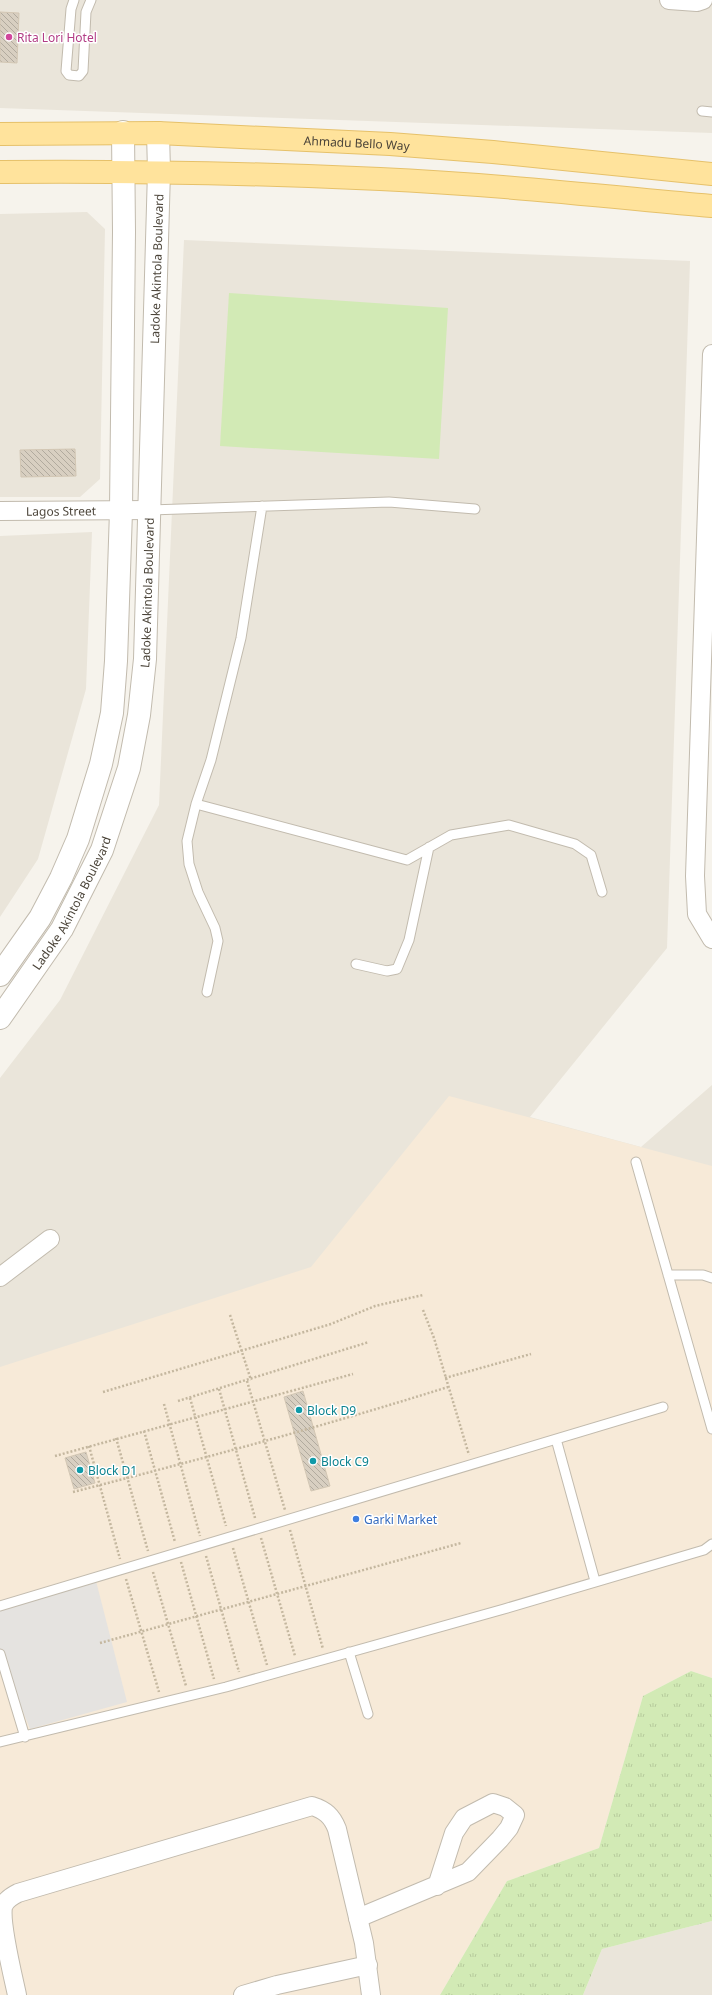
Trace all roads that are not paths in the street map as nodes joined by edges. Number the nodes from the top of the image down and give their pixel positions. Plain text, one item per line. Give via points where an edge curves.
1 (74, 0) edge
2 (91, 0) edge
3 (669, 0) edge
4 (702, 0) edge
5 (702, 111) dead end
6 (712, 112) edge
7 (122, 132) junction
8 (158, 133) junction
9 (0, 134) edge
10 (124, 171) junction
11 (159, 171) junction
12 (0, 172) edge
13 (712, 174) edge
14 (712, 206) edge
15 (712, 354) edge
16 (262, 506) junction
17 (475, 509) dead end
18 (0, 510) edge
19 (150, 510) junction
20 (121, 511) junction
21 (196, 804) junction
22 (430, 847) junction
23 (602, 892) dead end
24 (712, 938) edge
25 (356, 964) dead end
26 (0, 975) edge
27 (207, 992) dead end
28 (0, 1018) edge
29 (636, 1162) dead end
30 (50, 1239) dead end
31 (668, 1275) junction
32 (0, 1277) edge
33 (712, 1278) edge
34 (663, 1407) dead end
35 (712, 1429) edge
36 (556, 1440) junction
37 (712, 1544) edge
38 (595, 1581) junction
39 (0, 1606) edge
40 (349, 1652) junction
41 (0, 1654) edge
42 (368, 1714) dead end
43 (25, 1737) junction
44 (0, 1742) edge
45 (437, 1886) junction
46 (358, 1918) junction
47 (3, 1942) edge
48 (368, 1965) junction
49 (17, 1995) edge
50 (243, 1995) edge
51 (371, 1995) edge

1 - 2 lane via 66,71 69,76 79,76 83,71 86,12
3 - 4 street
5 - 6 lane
7 - 8 main road, Ahmadu Bello Way
7 - 9 main road, Ahmadu Bello Way
7 - 10 street, Ladoke Akintola Boulevard
8 - 11 street, Ladoke Akintola Boulevard
8 - 13 main road, Ahmadu Bello Way via 477,151
10 - 11 main road
10 - 12 main road
10 - 20 street, Ladoke Akintola Boulevard
11 - 14 main road via 478,185
11 - 19 street, Ladoke Akintola Boulevard
15 - 24 street via 695,876 697,914
16 - 17 lane via 389,502
16 - 19 lane
16 - 21 lane via 241,638 211,760
18 - 20 street, Lagos Street
19 - 20 street, Lagos Street
19 - 28 street, Ladoke Akintola Boulevard via 145,659 139,715 129,768 102,850 81,894 51,946
20 - 26 street, Ladoke Akintola Boulevard via 112,713 101,764 78,839 61,878 40,918
21 - 22 lane via 407,860
21 - 27 lane via 187,841 189,864 218,941
22 - 23 lane via 451,835 509,825 576,844 591,855
22 - 25 lane via 409,940 397,969 387,971
29 - 31 lane
30 - 32 street
31 - 33 lane via 703,1275
31 - 35 lane
34 - 36 lane
36 - 38 lane
36 - 39 lane
37 - 38 lane via 704,1550
38 - 40 lane
40 - 42 lane
40 - 43 lane via 226,1687
41 - 43 lane
43 - 44 lane
45 - 45 street via 468,1872 509,1828 515,1815 505,1807 493,1803 464,1818 454,1833
45 - 46 street
46 - 47 street via 333,1818 312,1806 18,1893 8,1899 3,1907
46 - 48 street
47 - 49 street
48 - 50 street
48 - 51 street

